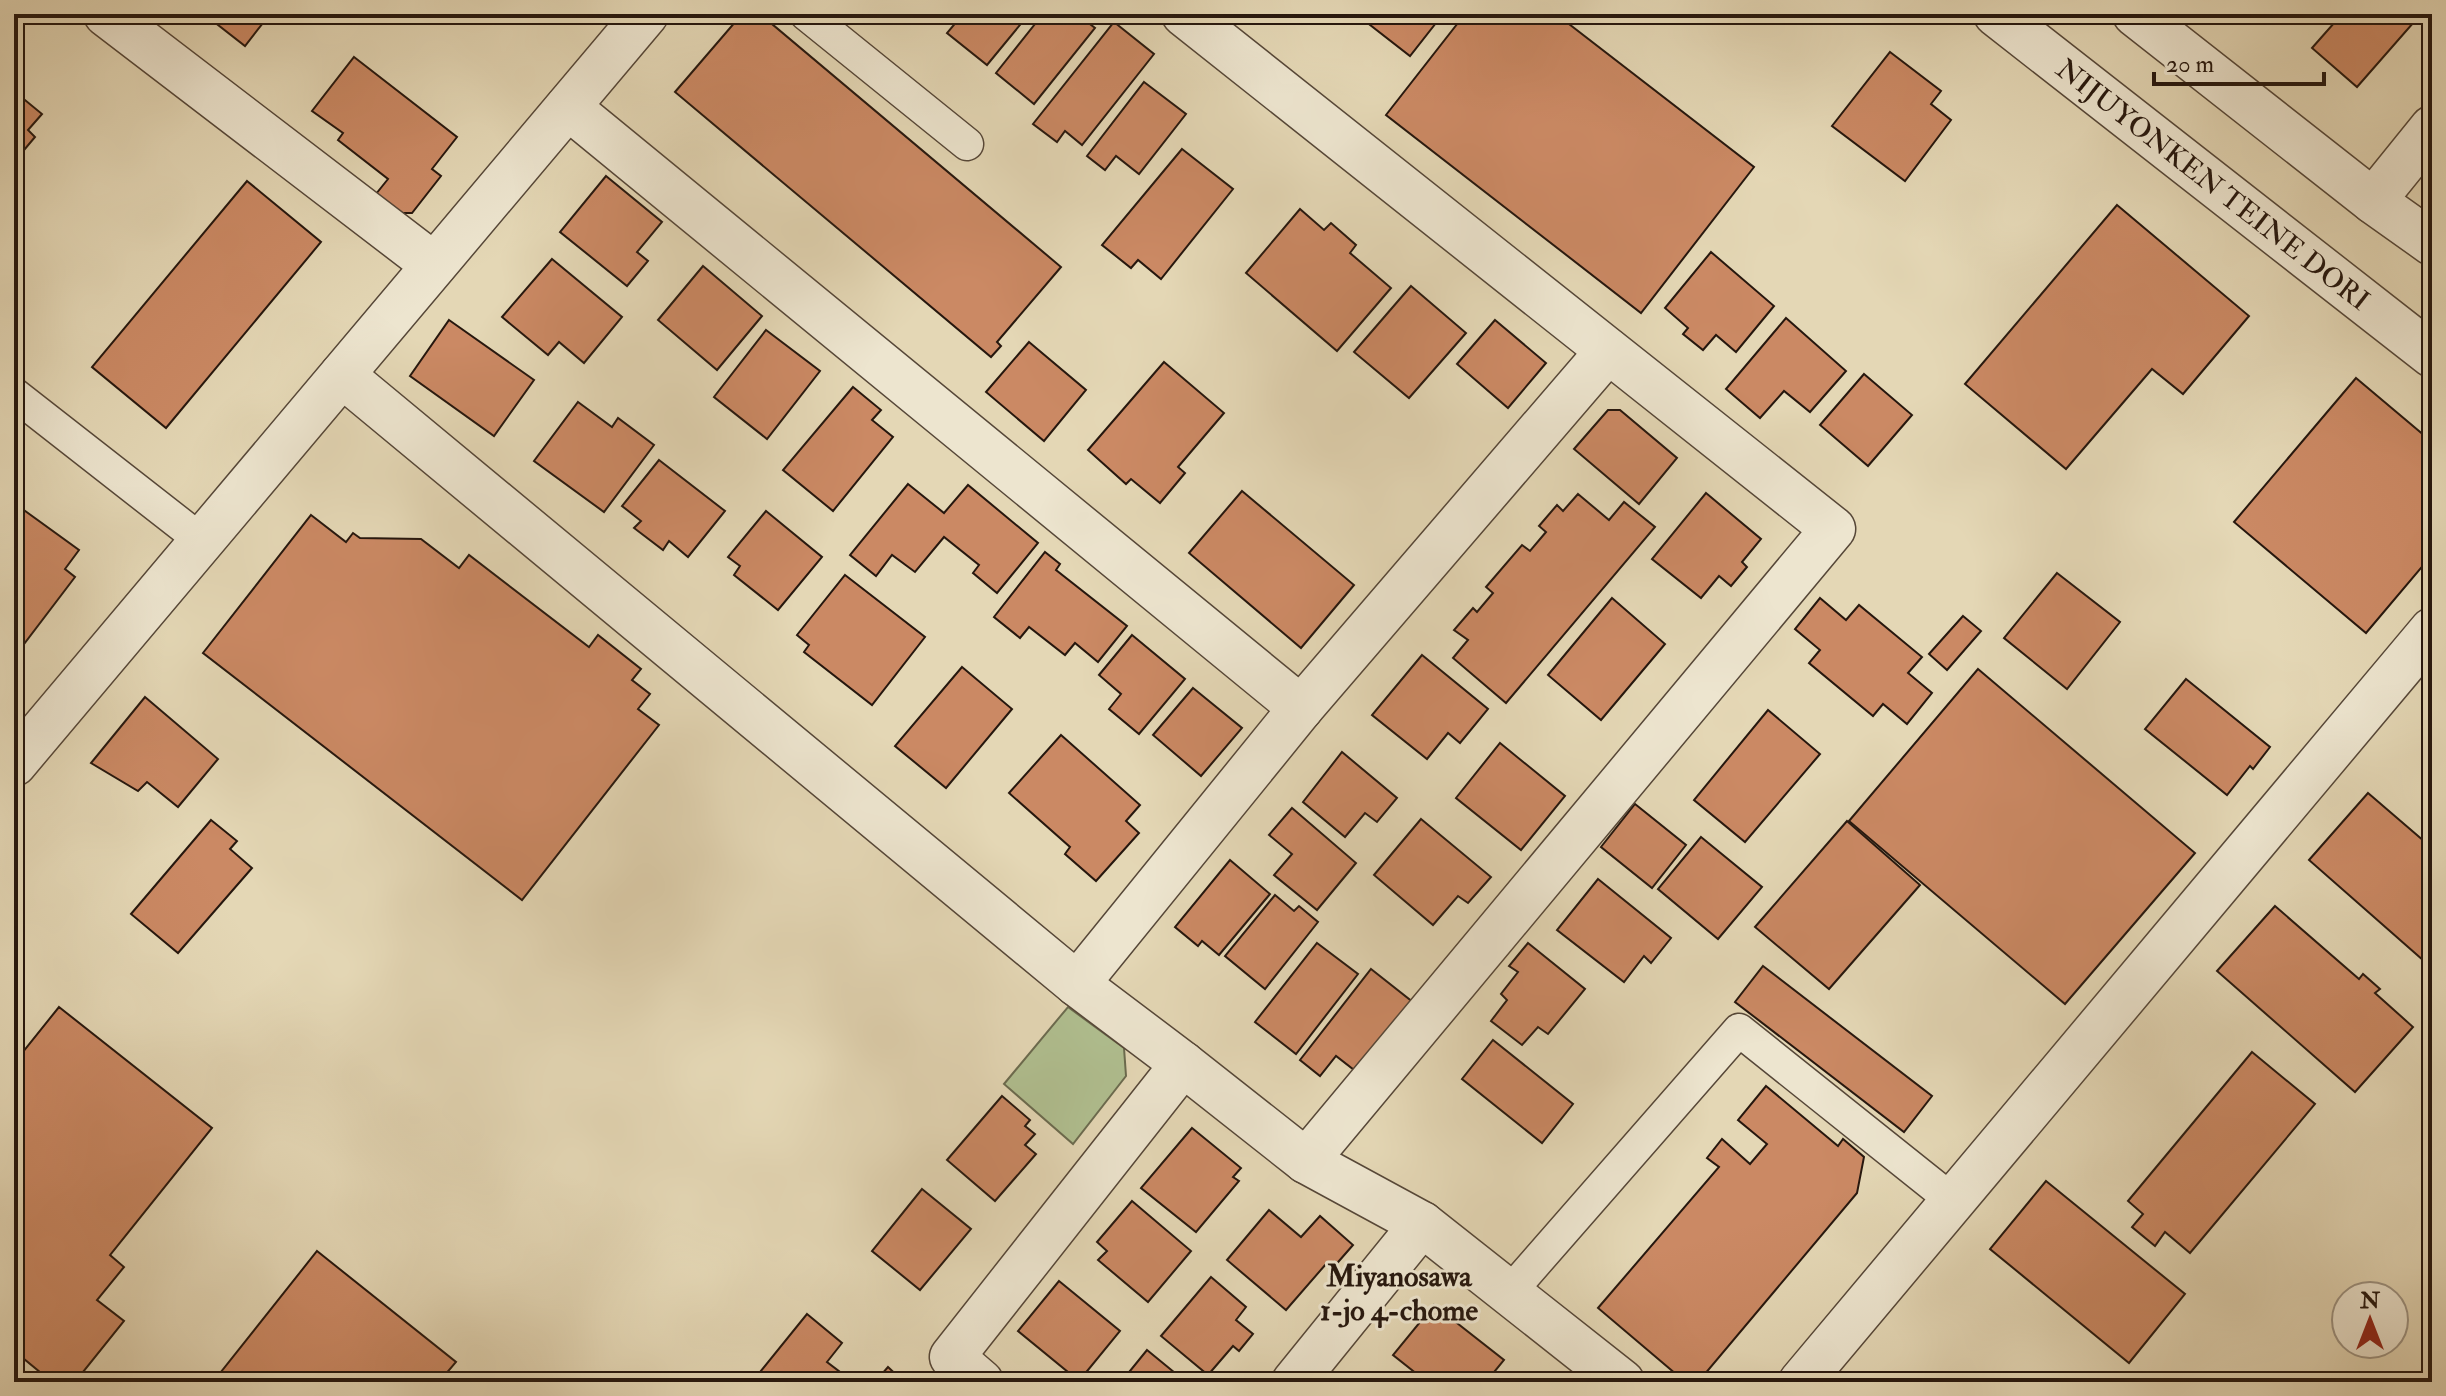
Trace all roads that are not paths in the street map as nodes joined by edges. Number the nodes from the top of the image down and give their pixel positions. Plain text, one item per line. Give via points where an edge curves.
1 (106, 14) edge
2 (646, 14) edge
3 (806, 14) edge
4 (1184, 14) edge
5 (1996, 14) edge
6 (2135, 14) edge
7 (568, 107) junction
8 (2432, 128) edge
9 (967, 144) dead end
10 (2373, 201) junction
11 (2432, 243) edge
12 (434, 265) junction
13 (1608, 351) junction
14 (2432, 355) edge
15 (342, 375) junction
16 (14, 394) edge
17 (202, 541) junction
18 (2432, 630) edge
19 (1301, 708) junction
20 (14, 764) edge
21 (1077, 984) junction
22 (1183, 1064) junction
23 (1306, 1161) junction
24 (1953, 1201) junction
25 (1422, 1224) junction
26 (1509, 1293) junction
27 (981, 1382) edge
28 (1294, 1382) edge
29 (1622, 1382) edge
30 (1801, 1382) edge

1 - 12 street
2 - 7 street
3 - 9 lane
4 - 13 street
5 - 14 street, NIJUYONKEN TEINE DORI
6 - 10 street
7 - 12 street
7 - 19 street
8 - 10 street
10 - 11 street
12 - 15 street
13 - 19 street
13 - 23 street via 1833,529
15 - 17 street
15 - 21 street
16 - 17 lane
17 - 20 street
18 - 24 street
19 - 21 street
21 - 22 street
22 - 23 street
22 - 27 street via 952,1357
23 - 25 street
24 - 26 lane via 1739,1030
24 - 30 street
25 - 26 street
25 - 28 street
26 - 29 street

